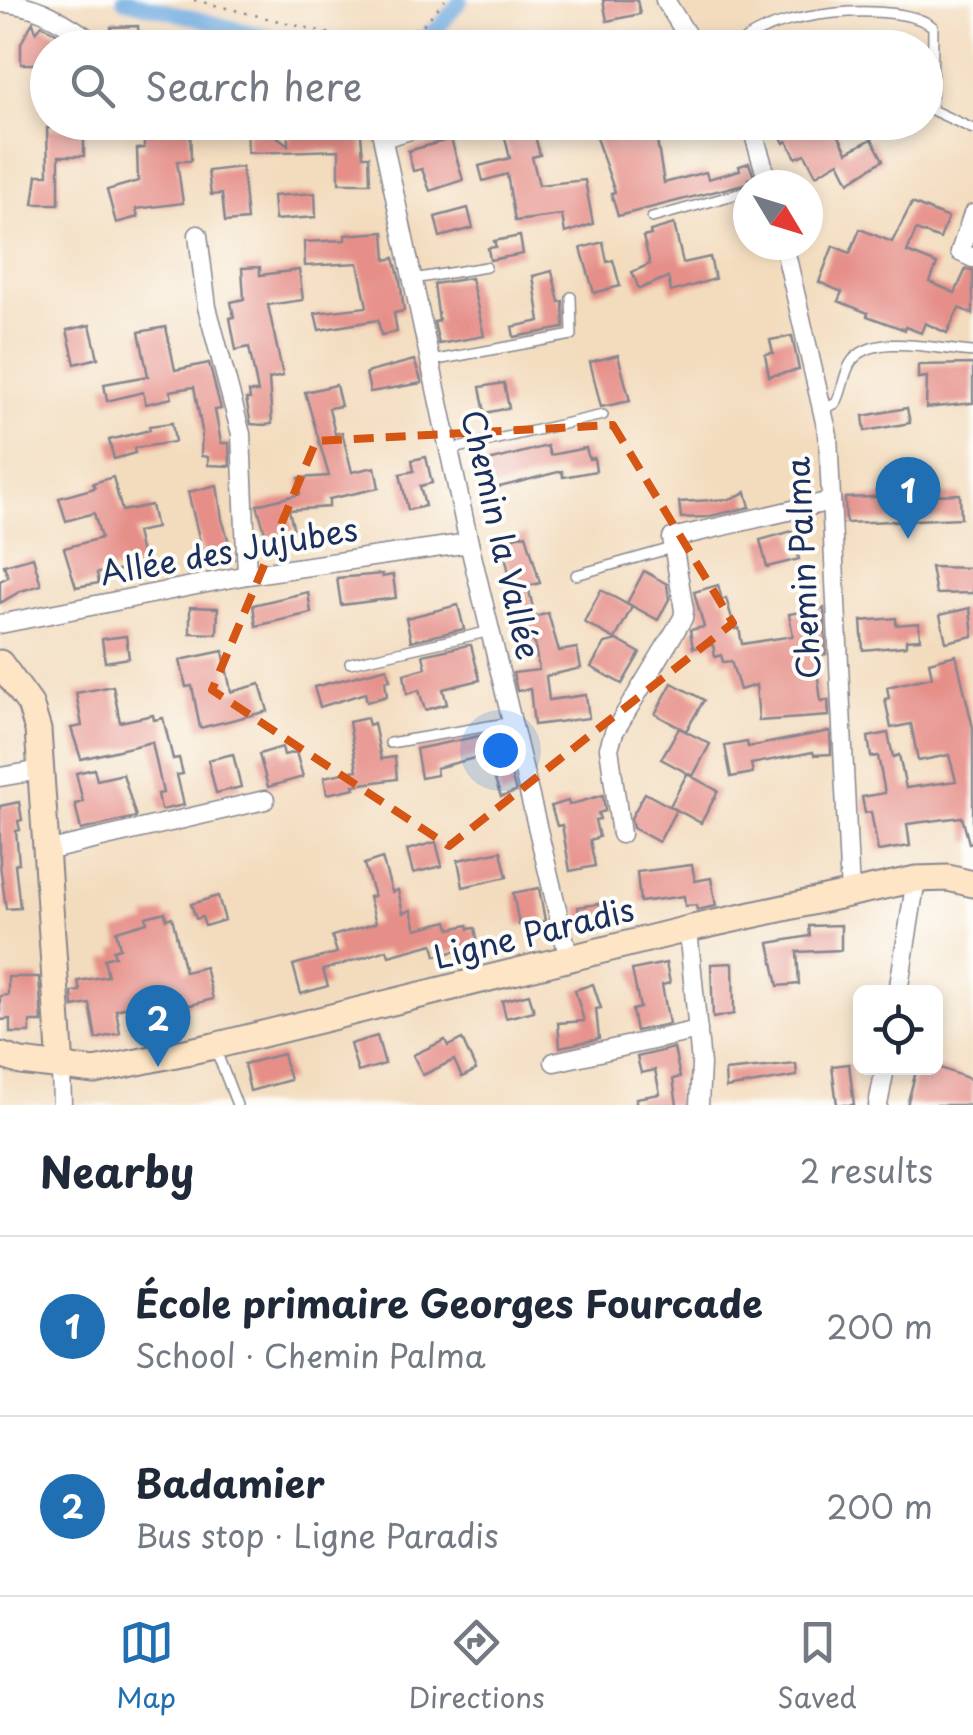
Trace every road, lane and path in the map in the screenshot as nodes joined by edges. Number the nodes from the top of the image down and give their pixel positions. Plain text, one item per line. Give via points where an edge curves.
1 (194, 0) edge
2 (444, 0) edge
3 (665, 0) edge
4 (0, 3) edge
5 (75, 30) edge
6 (315, 30) edge
7 (410, 30) edge
8 (684, 30) edge
9 (762, 30) edge
10 (933, 30) edge
11 (943, 115) edge
12 (973, 129) edge
13 (383, 140) edge
14 (755, 140) edge
15 (764, 170) edge
16 (733, 195) edge
17 (973, 214) edge
18 (652, 218) dead end
19 (198, 235) dead end
20 (973, 258) edge
21 (788, 260) edge
22 (486, 268) dead end
23 (410, 279) junction
24 (571, 297) dead end
25 (973, 352) edge
26 (429, 361) junction
27 (823, 410) junction
28 (602, 415) dead end
29 (449, 450) junction
30 (831, 501) junction
31 (470, 543) junction
32 (672, 548) junction
33 (247, 575) junction
34 (576, 575) dead end
35 (0, 624) edge
36 (490, 632) junction
37 (350, 663) dead end
38 (5, 678) edge
39 (512, 722) junction
40 (390, 744) dead end
41 (41, 770) junction
42 (0, 778) edge
43 (265, 800) dead end
44 (621, 834) dead end
45 (46, 852) junction
46 (916, 879) junction
47 (973, 884) edge
48 (850, 894) junction
49 (688, 929) junction
50 (569, 958) junction
51 (899, 985) edge
52 (698, 1030) junction
53 (214, 1046) junction
54 (0, 1053) edge
55 (61, 1062) junction
56 (554, 1062) dead end
57 (884, 1075) edge
58 (62, 1105) edge
59 (237, 1105) edge
60 (699, 1105) edge
61 (878, 1105) edge

1 - 6 path
2 - 7 path
3 - 8 street
4 - 5 street via 41,9
9 - 10 lane via 839,2 902,5 926,17
11 - 12 lane
13 - 23 street, Chemin la Vallée
14 - 15 street
16 - 18 lane
17 - 20 street via 960,252
19 - 33 street via 207,307 241,434
21 - 27 street, Chemin Palma
22 - 23 lane
23 - 26 street, Chemin la Vallée
24 - 26 lane via 572,334
25 - 27 lane via 866,348 848,366 836,403
26 - 29 street, Chemin la Vallée
27 - 30 street, Chemin Palma
28 - 29 lane
29 - 31 street, Chemin la Vallée
30 - 32 street via 677,535
30 - 48 street, Chemin Palma
31 - 33 street, Allée des Jujubes
31 - 36 street, Chemin la Vallée
32 - 34 lane
32 - 44 street via 683,618 609,748
33 - 35 street, Allée des Jujubes
36 - 37 lane
36 - 39 street, Chemin la Vallée
38 - 41 main road via 30,704
39 - 40 lane
39 - 50 street, Chemin la Vallée
41 - 42 street
41 - 45 main road
43 - 45 street
45 - 55 main road
46 - 47 main road, Ligne Paradis
46 - 48 main road, Ligne Paradis
46 - 51 street
48 - 49 main road, Ligne Paradis
49 - 50 main road, Ligne Paradis
49 - 52 street
50 - 53 main road, Ligne Paradis
52 - 56 street
52 - 60 street
53 - 55 main road, Ligne Paradis via 95,1070
53 - 59 lane
54 - 55 main road, Ligne Paradis via 21,1062
55 - 58 street
57 - 61 street

